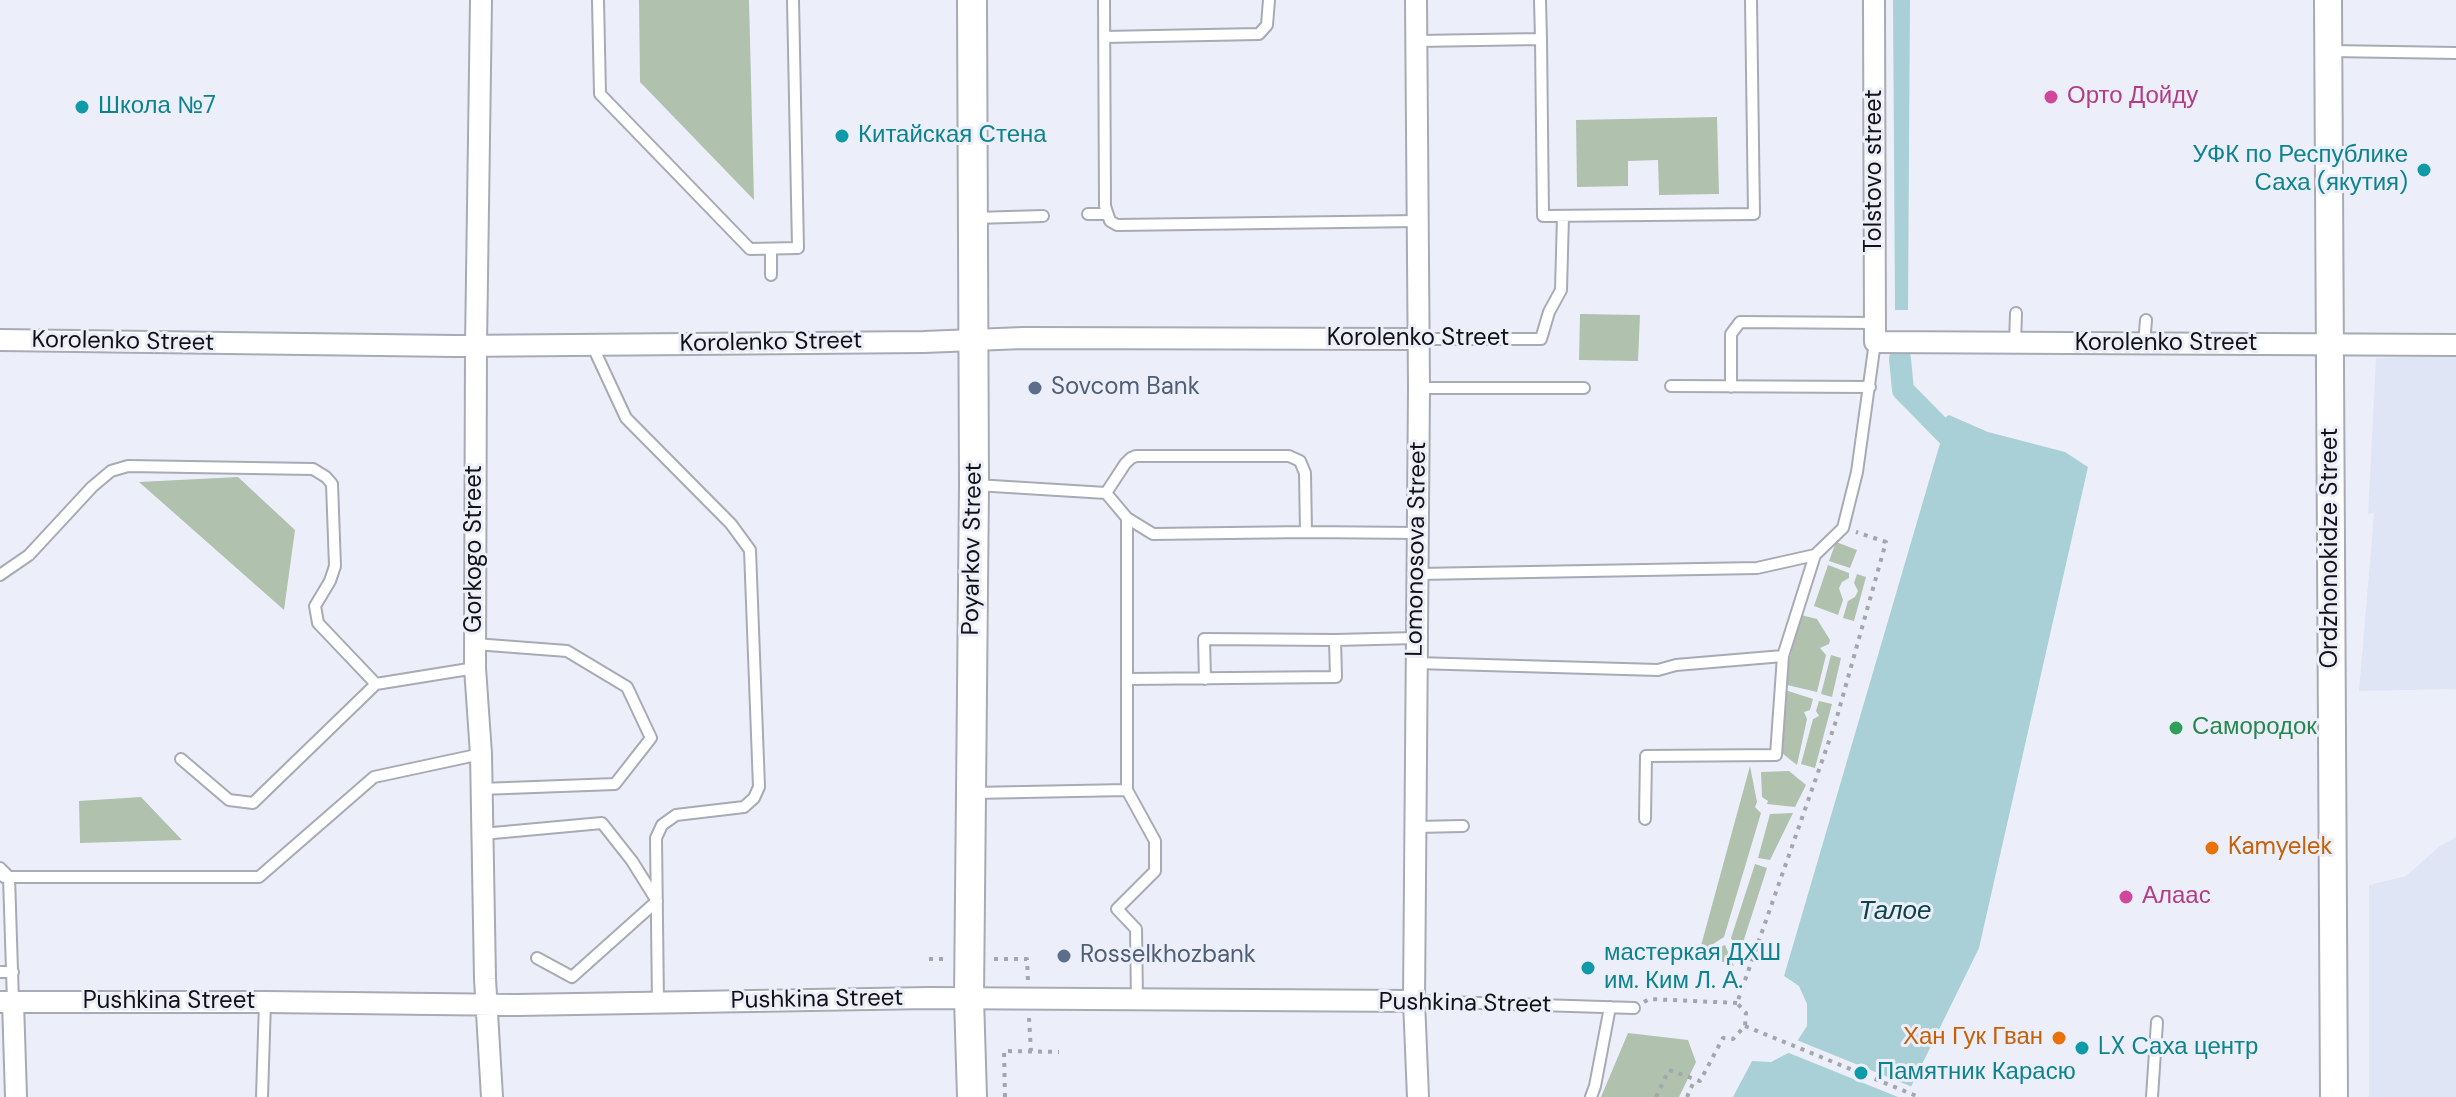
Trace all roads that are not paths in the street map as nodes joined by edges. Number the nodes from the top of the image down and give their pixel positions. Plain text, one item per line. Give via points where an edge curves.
1 (481, 0) edge
2 (598, 0) edge
3 (793, 0) edge
4 (972, 0) edge
5 (1104, 0) edge
6 (1269, 0) edge
7 (1416, 0) edge
8 (1540, 0) edge
9 (1751, 0) edge
10 (1874, 0) edge
11 (2328, 0) edge
12 (1104, 37) junction
13 (1541, 39) junction
14 (1417, 41) junction
15 (2329, 51) junction
16 (2456, 53) edge
17 (1088, 214) dead end
18 (1107, 214) junction
19 (1043, 216) dead end
20 (1563, 216) junction
21 (973, 218) junction
22 (1418, 221) junction
23 (771, 249) junction
24 (771, 275) dead end
25 (2016, 313) dead end
26 (2146, 320) dead end
27 (1875, 332) junction
28 (974, 339) junction
29 (1418, 339) junction
30 (0, 340) edge
31 (2015, 343) junction
32 (2144, 344) junction
33 (476, 345) junction
34 (592, 345) junction
35 (2330, 345) junction
36 (2456, 345) edge
37 (1671, 386) dead end
38 (1731, 387) junction
39 (1870, 387) junction
40 (1419, 388) junction
41 (1584, 388) dead end
42 (974, 485) junction
43 (1106, 493) junction
44 (1127, 518) junction
45 (1306, 532) junction
46 (1417, 533) junction
47 (1815, 555) junction
48 (1418, 574) junction
49 (0, 575) edge
50 (1416, 638) junction
51 (1335, 640) junction
52 (475, 644) junction
53 (1783, 656) junction
54 (1416, 663) junction
55 (475, 668) junction
56 (1128, 679) junction
57 (1205, 679) junction
58 (376, 684) junction
59 (481, 754) junction
60 (181, 759) dead end
61 (481, 789) junction
62 (1127, 790) junction
63 (970, 793) junction
64 (1645, 819) dead end
65 (1463, 826) dead end
66 (1415, 827) junction
67 (482, 834) junction
68 (0, 868) edge
69 (4, 877) edge
70 (657, 901) junction
71 (537, 958) dead end
72 (0, 972) edge
73 (13, 972) junction
74 (969, 998) junction
75 (1137, 1000) junction
76 (1414, 1001) junction
77 (6, 1002) edge
78 (265, 1002) junction
79 (658, 1003) junction
80 (486, 1005) junction
81 (1610, 1007) junction
82 (1634, 1008) road end
83 (2157, 1022) dead end
84 (16, 1097) edge
85 (262, 1097) edge
86 (492, 1097) edge
87 (972, 1097) edge
88 (1418, 1097) edge
89 (1591, 1097) edge
90 (2152, 1097) edge
91 (2334, 1097) edge

1 - 33 street, Gorkogo Street
2 - 23 lane via 600,94 750,249
3 - 23 lane via 798,248
4 - 21 main road, Poyarkov Street
5 - 12 lane
6 - 12 lane via 1267,25 1259,34
7 - 14 street, Lomonosova Street
8 - 13 lane
9 - 20 lane via 1754,214
10 - 27 street, Tolstovo street
11 - 15 street, Ordzhonokidze Street
12 - 18 lane
13 - 14 lane
13 - 20 lane via 1543,216
14 - 22 street, Lomonosova Street
15 - 16 lane
15 - 35 street, Ordzhonokidze Street
17 - 18 lane
18 - 22 lane via 1117,225
19 - 21 lane
20 - 29 lane, Korolenko Street via 1561,290 1541,339
21 - 28 main road, Poyarkov Street
22 - 29 street, Lomonosova Street
23 - 24 lane
25 - 31 lane
26 - 32 lane
27 - 31 street, Korolenko Street
27 - 38 lane via 1740,322 1731,334
27 - 39 lane
28 - 29 street, Korolenko Street
28 - 34 street, Korolenko Street via 771,336
28 - 42 main road, Poyarkov Street
29 - 40 street, Lomonosova Street
30 - 33 street, Korolenko Street
31 - 32 street, Korolenko Street
32 - 35 street, Korolenko Street
33 - 34 street, Korolenko Street
33 - 52 street, Gorkogo Street
34 - 70 lane via 626,418 750,550 759,787 744,807 676,815 662,825 656,838
35 - 36 street, Korolenko Street
35 - 91 street, Ordzhonokidze Street
37 - 38 lane
38 - 39 lane
39 - 47 lane via 1843,528
40 - 41 lane
40 - 46 street, Lomonosova Street
42 - 43 lane
42 - 63 main road, Poyarkov Street
43 - 44 lane
43 - 45 lane via 1136,456 1289,456 1300,461 1305,473
44 - 45 lane via 1153,534
44 - 56 lane
45 - 46 lane
46 - 48 street, Lomonosova Street
47 - 48 lane via 1757,568
47 - 53 lane
48 - 50 street, Lomonosova Street
49 - 58 lane via 29,555 111,471 128,466 313,469 332,484 335,566 315,606 318,623
50 - 51 lane
50 - 54 street, Lomonosova Street
51 - 57 lane via 1336,677
51 - 57 lane via 1204,639
52 - 55 street, Gorkogo Street
52 - 61 lane via 567,651 627,687 651,738 615,784
53 - 54 lane via 1658,670
53 - 64 lane via 1776,755 1646,756
54 - 66 street, Lomonosova Street
55 - 58 lane
55 - 59 street, Gorkogo Street
56 - 57 lane
56 - 62 lane
58 - 60 lane via 253,803 229,800
59 - 61 street, Gorkogo Street
59 - 69 lane via 374,777 259,877
61 - 67 street, Gorkogo Street
62 - 63 lane
62 - 75 lane via 1155,841 1155,871 1117,909 1136,929
63 - 74 main road, Poyarkov Street
65 - 66 lane
66 - 76 street, Lomonosova Street
67 - 70 lane via 602,823
67 - 80 street, Gorkogo Street
68 - 69 lane
69 - 73 lane
70 - 71 lane via 572,977
70 - 79 lane
72 - 73 lane
73 - 77 lane
74 - 75 street, Pushkina Street
74 - 79 street, Pushkina Street
74 - 87 main road, Poyarkov Street
75 - 76 street, Pushkina Street
76 - 81 lane, Pushkina Street
76 - 88 street, Lomonosova Street
77 - 78 street, Pushkina Street
77 - 84 street
78 - 80 street, Pushkina Street
78 - 85 lane
79 - 80 street, Pushkina Street
80 - 86 street, Gorkogo Street
81 - 82 lane, Pushkina Street
81 - 89 lane
83 - 90 lane

